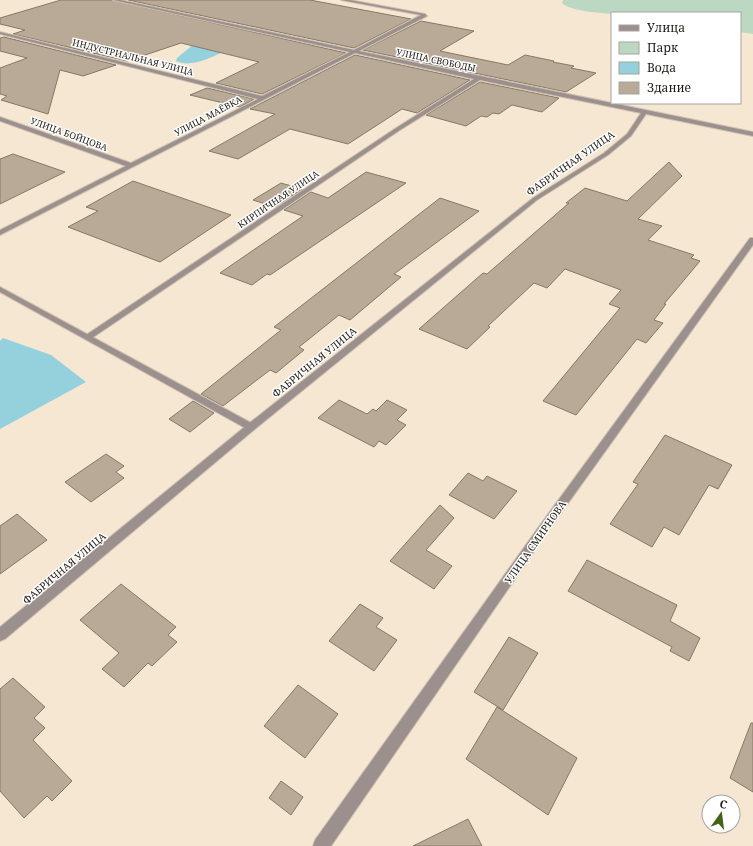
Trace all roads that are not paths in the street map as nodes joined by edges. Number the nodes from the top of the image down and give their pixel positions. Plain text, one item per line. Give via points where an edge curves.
1 (115, 0) edge
2 (343, 0) edge
3 (0, 33) edge
4 (354, 51) junction
5 (479, 78) junction
6 (262, 98) junction
7 (644, 112) junction
8 (0, 119) edge
9 (753, 134) edge
10 (132, 166) junction
11 (0, 233) edge
12 (753, 240) edge
13 (0, 289) edge
14 (90, 337) junction
15 (251, 427) junction
16 (0, 635) edge
17 (321, 846) edge

1 - 4 street, УЛИЦА СВОБОДЫ
2 - 4 street, УЛИЦА МАЁВКА via 425,15
3 - 6 street, ИНДУСТРИАЛЬНАЯ УЛИЦА
4 - 5 street, УЛИЦА СВОБОДЫ
4 - 6 street, УЛИЦА МАЁВКА
5 - 7 street, УЛИЦА СВОБОДЫ
5 - 14 street, КИРПИЧНАЯ УЛИЦА via 398,129
6 - 10 street, УЛИЦА МАЁВКА
7 - 9 street, УЛИЦА СВОБОДЫ
7 - 15 street, ФАБРИЧНАЯ УЛИЦА via 629,135 606,154 535,200
8 - 10 street, УЛИЦА БОЙЦОВА
10 - 11 street, УЛИЦА МАЁВКА
12 - 17 street, УЛИЦА СМИРНОВА via 537,538
13 - 14 street
14 - 15 street
15 - 16 street, ФАБРИЧНАЯ УЛИЦА

